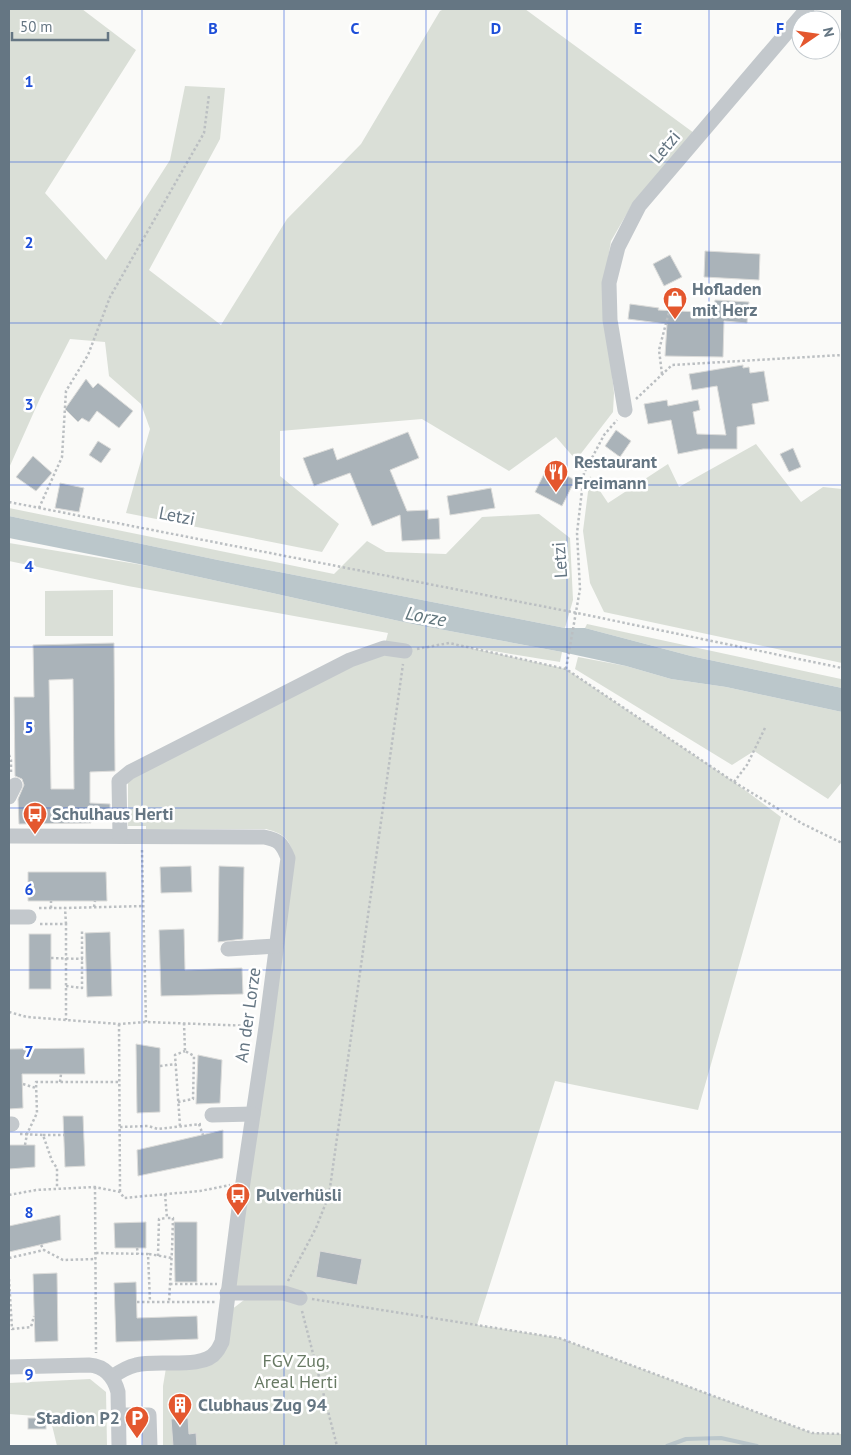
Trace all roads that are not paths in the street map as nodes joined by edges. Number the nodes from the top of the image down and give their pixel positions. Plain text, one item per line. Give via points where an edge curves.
1 (807, 9) edge
2 (625, 410) road end
3 (405, 651) road end
4 (9, 836) edge
5 (120, 836) junction
6 (9, 917) edge
7 (33, 921) road end
8 (276, 946) junction
9 (228, 949) dead end
10 (253, 1114) junction
11 (212, 1115) dead end
12 (227, 1293) junction
13 (300, 1298) road end
14 (9, 1367) edge
15 (112, 1377) junction
16 (118, 1415) junction
17 (119, 1446) edge
18 (150, 1446) edge

1 - 2 street, Letzi via 639,206 618,247 609,283 610,320
3 - 5 street via 384,648 350,660 130,772 119,781
4 - 5 street, An der Lorze
5 - 8 street, An der Lorze via 264,836 275,839 283,846 288,858
6 - 7 street
8 - 9 street
8 - 10 street, An der Lorze
10 - 11 street
10 - 12 street, An der Lorze
12 - 13 street via 284,1293
12 - 15 street, An der Lorze via 222,1342 208,1360 136,1365
14 - 15 street via 95,1366
15 - 16 street via 118,1392
16 - 17 street
16 - 18 street via 149,1414

